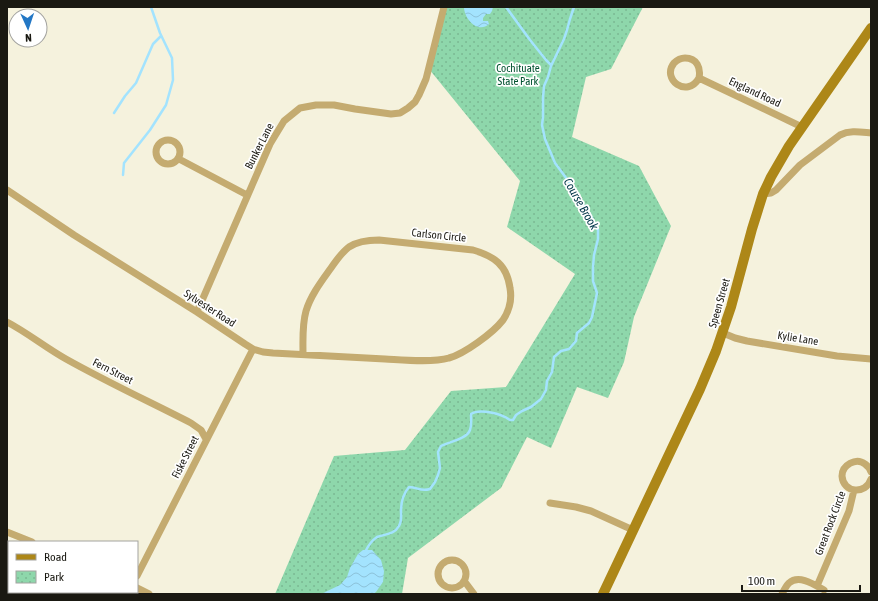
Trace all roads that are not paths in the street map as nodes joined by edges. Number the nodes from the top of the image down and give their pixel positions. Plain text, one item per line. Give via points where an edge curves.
1 (444, 7) edge
2 (871, 28) edge
3 (699, 78) junction
4 (802, 127) junction
5 (871, 133) edge
6 (179, 159) dead end
7 (7, 190) edge
8 (763, 194) junction
9 (247, 195) junction
10 (197, 312) junction
11 (7, 322) edge
12 (723, 333) junction
13 (253, 349) junction
14 (302, 354) junction
15 (871, 359) edge
16 (429, 360) joint
17 (206, 440) junction
18 (871, 472) edge
19 (871, 479) edge
20 (854, 490) junction
21 (550, 503) dead end
22 (633, 530) junction
23 (7, 532) edge
24 (30, 541) edge
25 (138, 574) edge
26 (465, 582) junction
27 (817, 586) junction
28 (138, 588) edge
29 (824, 590) dead end
30 (149, 594) edge
31 (474, 594) edge
32 (603, 594) edge
33 (782, 594) edge

1 - 9 street, Bunker Lane via 426,79 412,105 400,113 391,114 334,105 300,108 284,122 270,144
2 - 4 street, Speen Street
3 - 3 street via 690,87 681,87 674,82 671,69 679,59 692,59 698,65
3 - 4 street, England Road
4 - 8 street, Speen Street
5 - 8 street via 851,132 840,135 800,165 776,190
6 - 9 street
7 - 10 street, Sylvester Road
8 - 12 street, Speen Street
9 - 10 street, Bunker Lane
10 - 13 street, Sylvester Road
11 - 17 street, Fern Street via 74,364 191,423 201,430
12 - 15 street, Kylie Lane via 747,341
12 - 22 street, Speen Street via 700,389
13 - 14 street, Sylvester Road
13 - 17 street, Fiske Street
14 - 16 street, Sylvester Road
14 - 16 street, Carlson Circle via 304,323 310,300 349,247 367,240 379,240 473,250 493,258 502,267 510,288 511,299 503,320 478,342 457,355
17 - 25 street, Fiske Street
18 - 20 street via 869,467 858,461 846,466 843,470 843,481
19 - 20 street via 865,488
20 - 27 street, Great Rock Circle
21 - 22 street via 591,511
22 - 32 street, Speen Street
23 - 24 street
26 - 26 street via 467,572 462,563 453,559 441,564 438,569 439,580 446,587 456,588
26 - 31 street
27 - 29 street
27 - 33 street via 793,580
28 - 30 street

